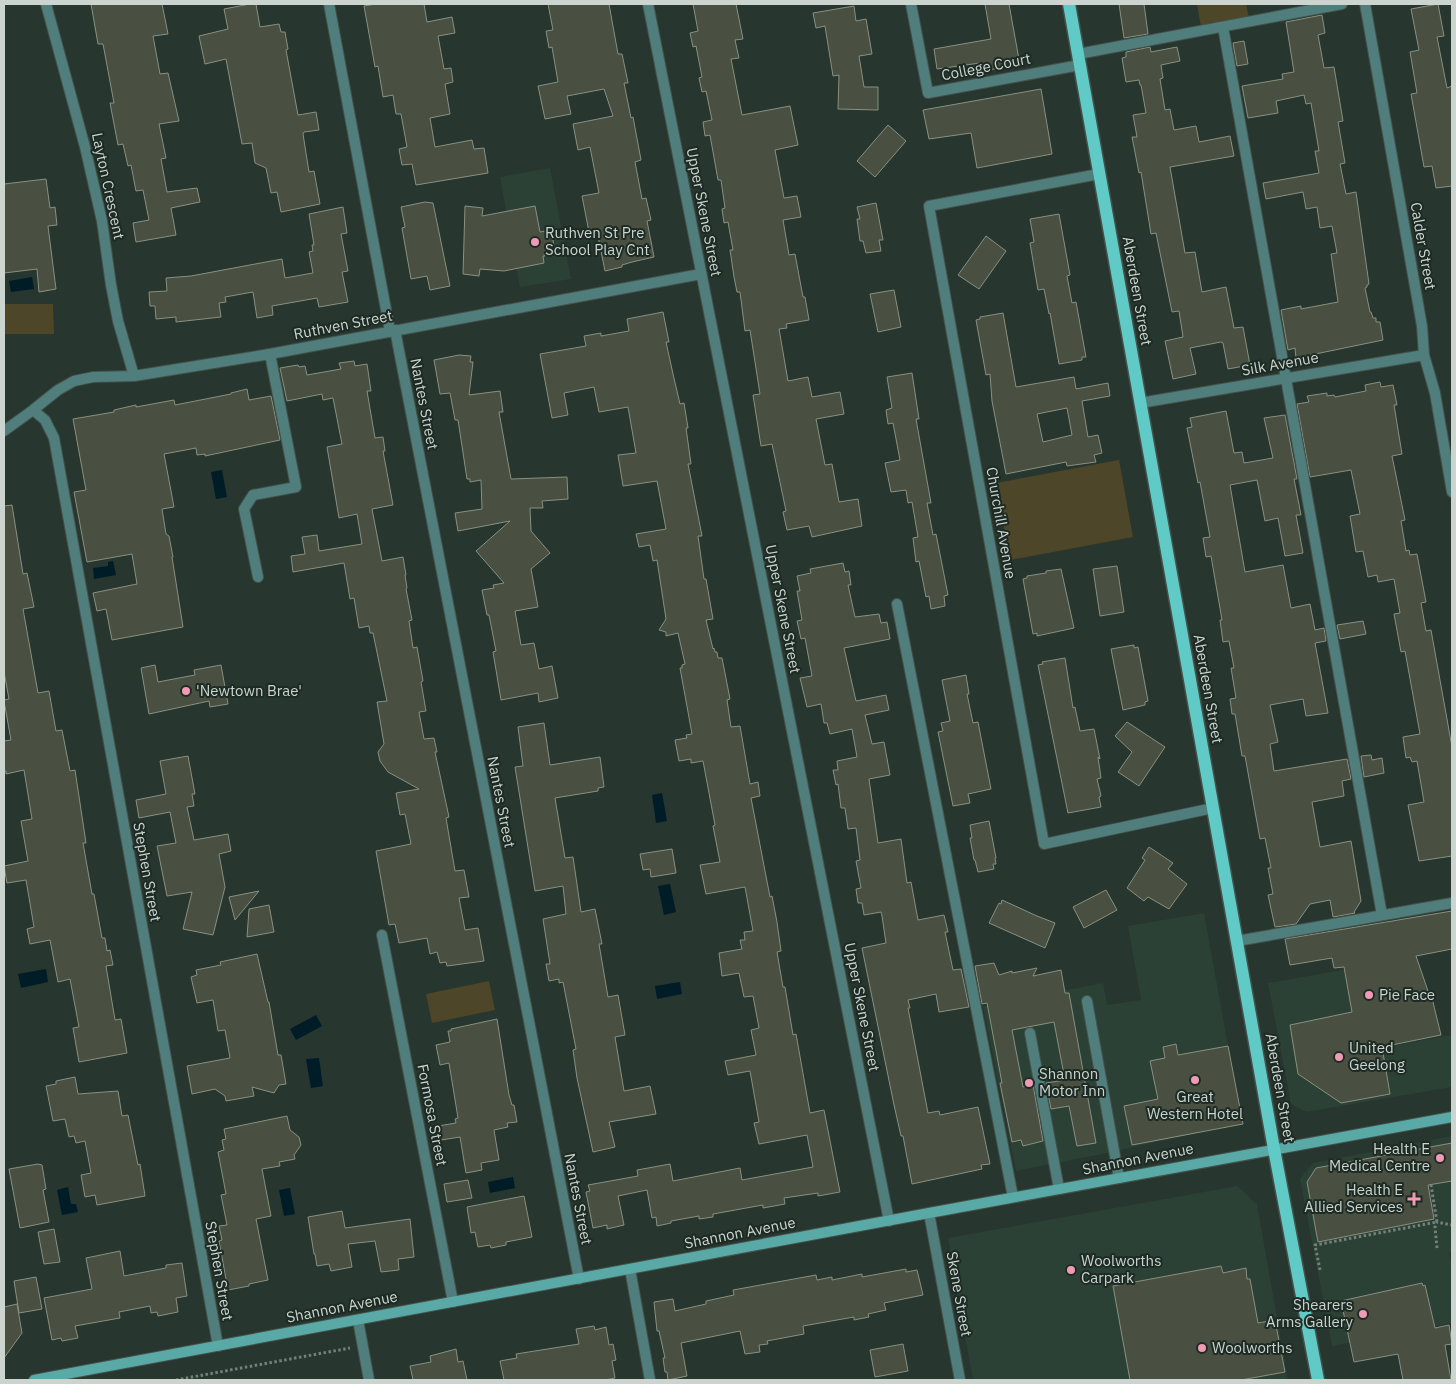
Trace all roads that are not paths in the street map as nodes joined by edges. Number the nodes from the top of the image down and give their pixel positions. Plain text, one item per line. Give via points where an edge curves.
1 (46, 4) edge
2 (328, 4) edge
3 (648, 4) edge
4 (911, 4) edge
5 (1068, 4) edge
6 (1342, 4) edge
7 (1365, 4) edge
8 (1223, 27) junction
9 (1078, 60) junction
10 (1099, 174) junction
11 (701, 274) junction
12 (392, 331) junction
13 (270, 354) junction
14 (1424, 355) junction
15 (134, 376) junction
16 (1286, 379) junction
17 (1140, 403) junction
18 (34, 410) junction
19 (4, 431) edge
20 (1452, 492) edge
21 (258, 577) dead end
22 (897, 604) dead end
23 (1213, 808) junction
24 (1452, 903) edge
25 (1382, 915) junction
26 (382, 934) dead end
27 (1237, 941) junction
28 (1086, 1002) dead end
29 (1030, 1033) dead end
30 (1452, 1117) edge
31 (1274, 1149) junction
32 (1119, 1178) junction
33 (1059, 1189) junction
34 (1013, 1198) junction
35 (929, 1212) junction
36 (889, 1221) junction
37 (630, 1269) junction
38 (579, 1278) junction
39 (453, 1302) junction
40 (358, 1320) junction
41 (218, 1346) junction
42 (34, 1380) edge
43 (369, 1380) edge
44 (650, 1380) edge
45 (960, 1380) edge
46 (1318, 1380) edge

1 - 15 street, Layton Crescent via 85,147 102,221 118,321
2 - 12 street, Nantes Street
3 - 11 street, Upper Skene Street
4 - 9 street, College Court via 928,93
5 - 9 main road, Aberdeen Street
6 - 8 street
7 - 14 street, Calder Street via 1422,326
8 - 9 street
8 - 16 street
9 - 10 main road, Aberdeen Street
10 - 17 main road, Aberdeen Street
10 - 23 street, Churchill Avenue via 929,206 1044,844
11 - 12 street, Ruthven Street
11 - 36 street, Upper Skene Street
12 - 13 street, Ruthven Street
12 - 38 street, Nantes Street
13 - 15 street, Ruthven Street
13 - 21 street via 296,487 253,495 244,509
14 - 16 street, Silk Avenue
14 - 20 street, Calder Street via 1435,393
15 - 18 street, Ruthven Street via 74,381
16 - 17 street, Silk Avenue
16 - 25 street
17 - 23 main road, Aberdeen Street
18 - 19 street, Ruthven Street
18 - 41 street, Stephen Street via 45,420 54,438
22 - 34 street
23 - 27 main road, Aberdeen Street
24 - 25 street
25 - 27 street
26 - 39 street, Formosa Street
27 - 31 main road, Aberdeen Street
28 - 32 street
29 - 33 street
30 - 31 main road, Shannon Avenue
31 - 32 main road, Shannon Avenue
31 - 46 main road, Aberdeen Street
32 - 33 main road, Shannon Avenue
33 - 34 main road, Shannon Avenue
34 - 35 main road, Shannon Avenue
35 - 36 main road, Shannon Avenue
35 - 45 street, Skene Street
36 - 37 main road, Shannon Avenue
37 - 38 main road, Shannon Avenue
37 - 44 street
38 - 39 main road, Shannon Avenue
39 - 40 main road, Shannon Avenue
40 - 41 main road, Shannon Avenue
40 - 43 street
41 - 42 main road, Shannon Avenue

